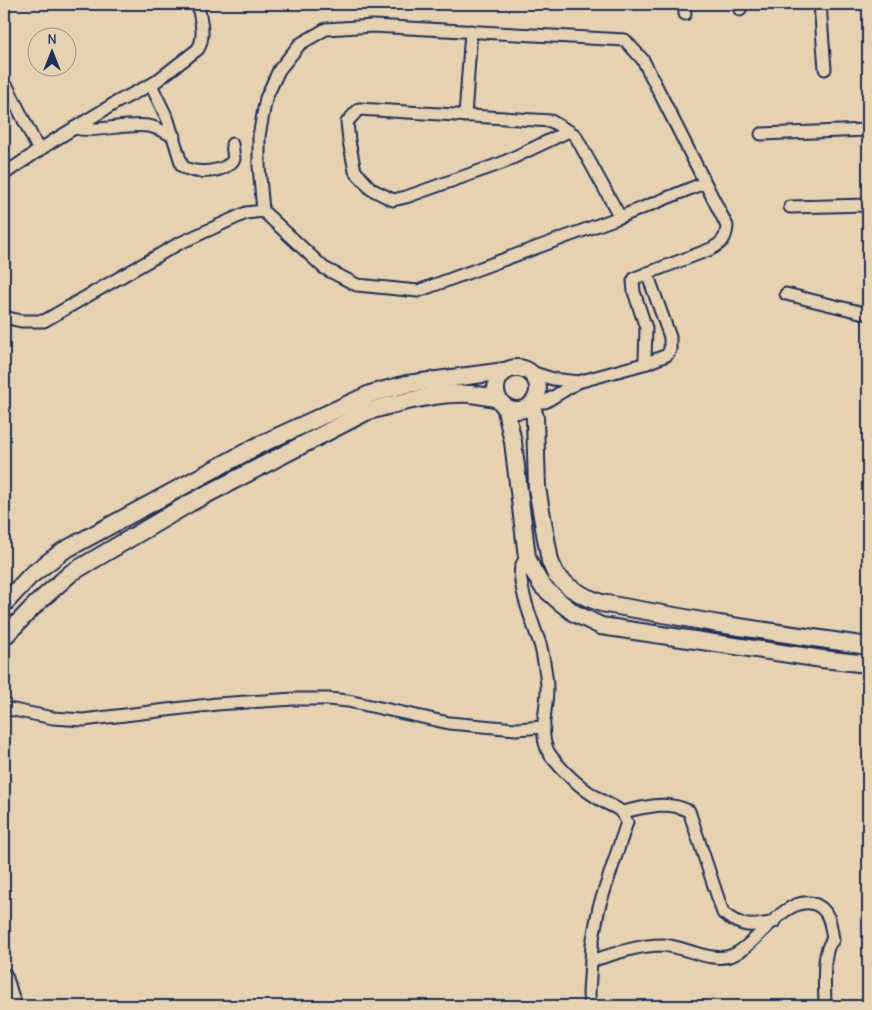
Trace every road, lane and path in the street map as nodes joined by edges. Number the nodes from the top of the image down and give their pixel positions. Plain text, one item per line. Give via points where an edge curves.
1 (198, 4) edge
2 (820, 4) edge
3 (833, 4) edge
4 (471, 31) junction
5 (825, 69) dead end
6 (151, 85) junction
7 (8, 88) dead end
8 (466, 116) junction
9 (74, 128) junction
10 (868, 130) edge
11 (569, 132) junction
12 (761, 134) dead end
13 (174, 136) junction
14 (232, 144) dead end
15 (39, 151) junction
16 (4, 174) edge
17 (704, 183) junction
18 (868, 205) edge
19 (790, 207) dead end
20 (263, 211) junction
21 (620, 217) junction
22 (647, 273) junction
23 (786, 294) dead end
24 (868, 314) edge
25 (4, 317) edge
26 (647, 363) junction
27 (505, 371) junction
28 (531, 372) junction
29 (578, 382) junction
30 (501, 403) junction
31 (533, 403) junction
32 (527, 557) junction
33 (4, 604) edge
34 (4, 637) edge
35 (868, 646) edge
36 (868, 664) edge
37 (4, 708) edge
38 (544, 727) junction
39 (623, 812) junction
40 (774, 922) junction
41 (591, 960) junction
42 (4, 977) edge
43 (13, 1006) edge
44 (590, 1006) edge
45 (825, 1006) edge

1 - 6 street via 202,43
2 - 3 street
2 - 5 street
4 - 8 street
4 - 17 street via 625,40 642,60
4 - 20 street via 334,27 300,44 278,70 266,98 259,136
6 - 9 street
6 - 13 street
7 - 15 street
8 - 11 street via 550,121
8 - 11 street via 359,109 348,122 355,171 371,190 393,200 502,163
9 - 13 street via 91,131 151,126
9 - 15 street
10 - 12 street
11 - 21 street via 575,135
13 - 14 street via 182,166 192,171 211,170 231,163 234,156
15 - 16 street
17 - 21 street
17 - 22 street via 727,226 722,243
18 - 19 street
20 - 21 street via 324,268 356,285 418,291
20 - 25 street via 246,213 178,244 44,321
22 - 26 street via 635,278 633,287 646,328
22 - 26 street via 671,344 667,355
23 - 24 street
26 - 29 street
27 - 28 street via 518,367
27 - 30 street via 495,388
27 - 33 street via 408,384 370,394 259,445 63,551 30,576
28 - 29 street
28 - 31 street via 538,386 538,395
29 - 31 street via 545,402
30 - 31 street via 516,410
30 - 32 street via 513,442
30 - 34 street via 470,394 390,404 366,412 190,503 71,572
31 - 35 street via 537,488 550,561 556,575 569,587 601,603
32 - 36 street via 542,586 574,613 601,626
32 - 38 street via 520,569 523,592 541,646 547,685
37 - 38 street via 53,718 83,720 217,704 328,699 449,723 516,729
38 - 39 street via 543,736 550,755 574,781
39 - 40 street via 668,804 689,811 723,914 746,926
39 - 41 street via 626,829 602,896
40 - 41 street via 739,952 726,957 717,958 662,945
40 - 45 street via 792,906 810,903 824,910 829,917 833,940 826,955
41 - 44 street
42 - 43 street

